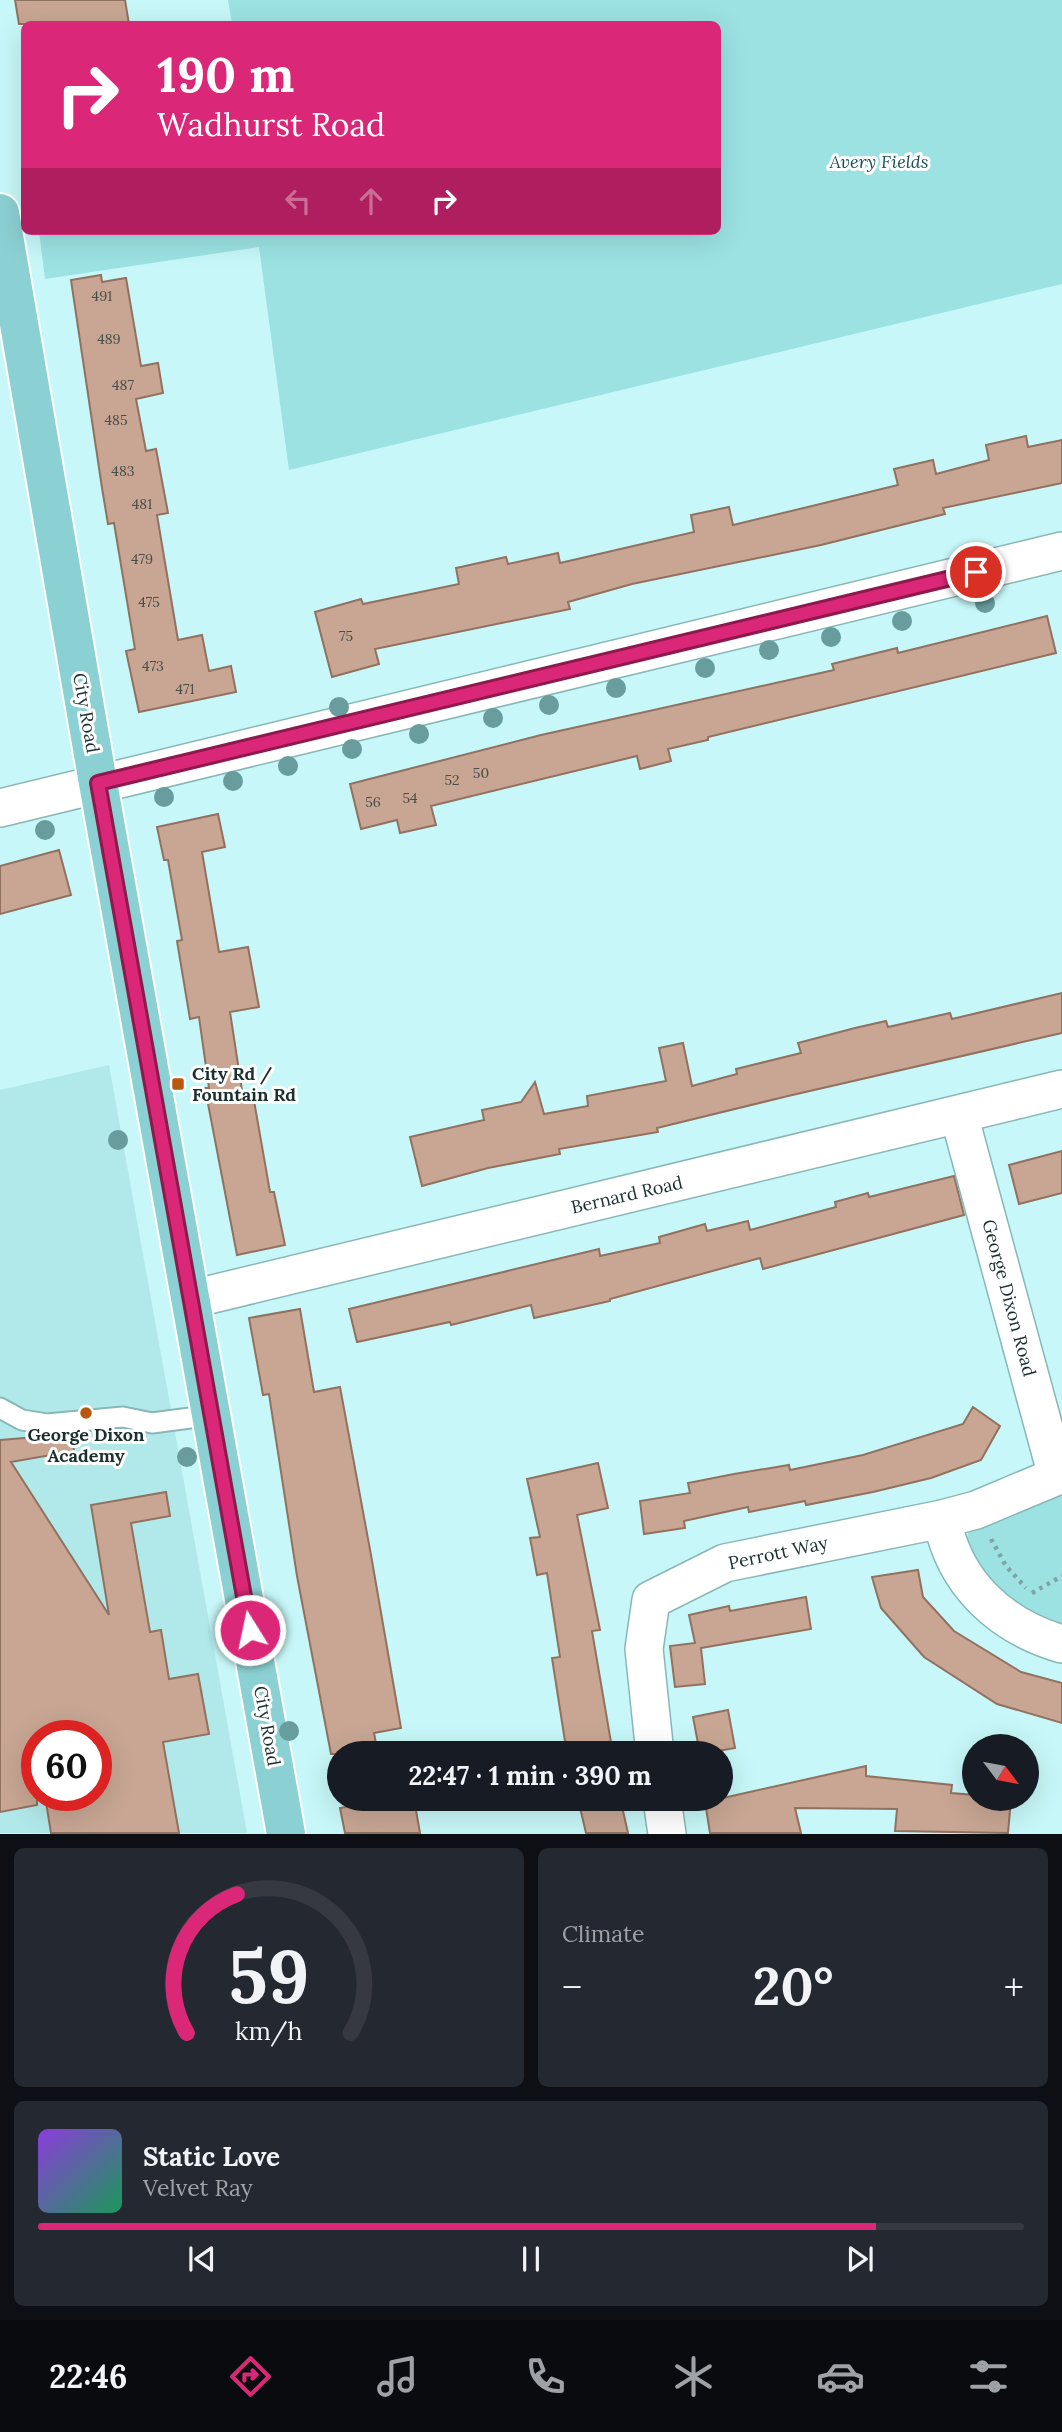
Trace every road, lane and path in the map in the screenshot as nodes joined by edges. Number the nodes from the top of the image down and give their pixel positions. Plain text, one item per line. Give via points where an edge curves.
1 (0, 213) edge
2 (1062, 551) edge
3 (98, 783) junction
4 (0, 808) edge
5 (1062, 1089) edge
6 (959, 1115) junction
7 (192, 1299) junction
8 (0, 1408) edge
9 (213, 1415) junction
10 (1060, 1475) edge
11 (959, 1515) junction
12 (1062, 1576) edge
13 (1032, 1593) junction
14 (1038, 1598) dead end
15 (1062, 1644) edge
16 (654, 1741) edge
17 (664, 1811) edge
18 (286, 1833) edge
19 (667, 1833) edge

1 - 3 main road, City Road
2 - 3 street
3 - 4 street
3 - 7 main road, City Road
5 - 6 street, Bernard Road
6 - 7 street, Bernard Road
6 - 10 street, George Dixon Road
7 - 9 main road, City Road
8 - 9 lane via 22,1420 47,1424 123,1417 152,1423
9 - 18 main road, City Road
10 - 11 street, Perrott Way
11 - 13 path
11 - 15 street via 947,1548 966,1578 993,1610
11 - 16 street, Perrott Way via 725,1563 652,1600 644,1649
12 - 13 path
13 - 14 path
17 - 19 street

